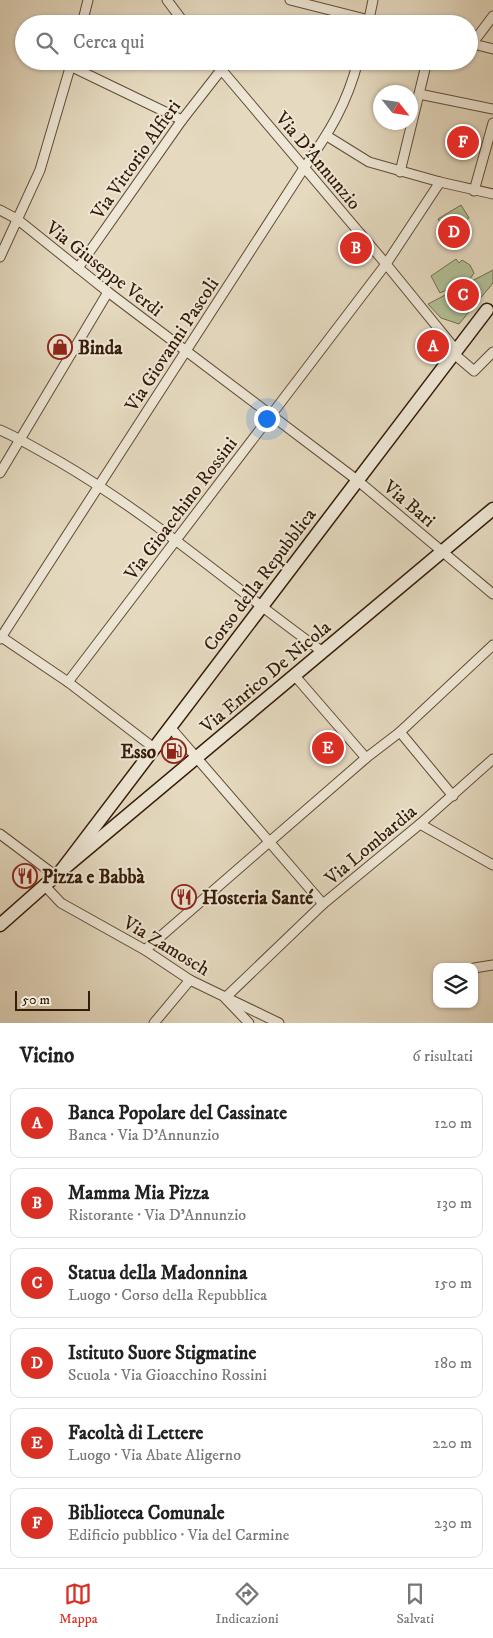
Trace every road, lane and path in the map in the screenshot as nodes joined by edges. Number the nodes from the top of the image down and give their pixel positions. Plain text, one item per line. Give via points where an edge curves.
1 (88, 0) edge
2 (167, 0) edge
3 (290, 0) edge
4 (373, 0) edge
5 (84, 15) edge
6 (178, 15) edge
7 (343, 15) edge
8 (370, 15) edge
9 (493, 16) edge
10 (478, 34) edge
11 (478, 45) edge
12 (493, 49) edge
13 (69, 70) edge
14 (83, 70) edge
15 (221, 70) joint
16 (355, 70) edge
17 (425, 70) edge
18 (419, 94) junction
19 (493, 110) edge
20 (182, 120) junction
21 (493, 123) edge
22 (327, 136) junction
23 (304, 168) junction
24 (400, 172) junction
25 (440, 182) junction
26 (474, 191) junction
27 (493, 194) edge
28 (0, 210) edge
29 (17, 219) junction
30 (0, 257) edge
31 (386, 264) junction
32 (78, 268) junction
33 (108, 292) junction
34 (490, 310) edge
35 (493, 322) edge
36 (454, 351) junction
37 (186, 352) junction
38 (493, 352) edge
39 (270, 415) junction
40 (0, 430) edge
41 (20, 439) junction
42 (0, 473) edge
43 (357, 480) junction
44 (100, 485) junction
45 (493, 510) edge
46 (176, 540) junction
47 (443, 551) junction
48 (493, 594) edge
49 (261, 607) junction
50 (0, 638) edge
51 (493, 645) edge
52 (323, 652) junction
53 (295, 676) junction
54 (68, 682) junction
55 (170, 727) junction
56 (400, 732) junction
57 (154, 748) junction
58 (197, 758) junction
59 (366, 758) junction
60 (493, 759) edge
61 (493, 770) edge
62 (479, 772) junction
63 (453, 796) junction
64 (100, 819) junction
65 (420, 824) junction
66 (112, 830) junction
67 (0, 834) edge
68 (269, 842) junction
69 (493, 865) edge
70 (59, 873) junction
71 (45, 886) junction
72 (322, 904) junction
73 (0, 925) edge
74 (145, 950) junction
75 (493, 965) edge
76 (478, 967) edge
77 (190, 980) junction
78 (226, 998) junction
79 (154, 1023) edge
80 (249, 1023) edge
81 (279, 1023) edge

1 - 5 street
2 - 6 street
3 - 7 street
4 - 8 street
9 - 10 street
11 - 12 street
13 - 29 street via 40,170
14 - 20 street
15 - 20 street, Via Vittorio Alfieri
15 - 23 street, Via D'Annunzio
16 - 22 street, Via Giovanni Pascoli
17 - 18 street
18 - 19 street
18 - 24 street
20 - 32 street, Via Vittorio Alfieri
21 - 26 street
22 - 23 street, Via Giovanni Pascoli
22 - 24 street via 369,162
23 - 31 street, Via D'Annunzio
23 - 37 street, Via Giovanni Pascoli
24 - 25 street
25 - 26 street
25 - 31 street, Via Gioacchino Rossini
26 - 27 street
28 - 29 street, Via Giuseppe Verdi
29 - 30 street
29 - 32 street, Via Giuseppe Verdi
31 - 36 street, Via D'Annunzio
31 - 39 street, Via Gioacchino Rossini
32 - 33 street, Via Giuseppe Verdi
33 - 37 street, Via Giuseppe Verdi
33 - 41 street
34 - 35 main road via 487,315
34 - 36 main road, Corso della Repubblica
36 - 38 street, Via D'Annunzio via 474,371
36 - 43 main road, Corso della Repubblica
37 - 39 street, Via Giuseppe Verdi
37 - 44 street, Via Giovanni Pascoli
39 - 43 street, Via Giuseppe Verdi
39 - 46 street, Via Gioacchino Rossini
40 - 41 street
41 - 42 street
41 - 44 street
43 - 47 street, Via Bari
43 - 49 main road, Corso della Repubblica
44 - 46 street
44 - 50 street, Via Giovanni Pascoli
45 - 47 main road, Via Enrico De Nicola
46 - 49 street
46 - 54 street, Via Gioacchino Rossini
47 - 48 street, Via Bari
47 - 52 main road, Via Enrico De Nicola
49 - 52 street
49 - 55 main road, Corso della Repubblica
50 - 54 street
51 - 56 street
52 - 53 main road, Via Enrico De Nicola
53 - 58 main road, Via Enrico De Nicola
53 - 59 street
54 - 57 street
55 - 57 main road, Corso della Repubblica
55 - 58 street
56 - 59 street
56 - 63 street
57 - 64 main road, Corso della Repubblica
58 - 66 main road, Via Enrico De Nicola
58 - 68 street
59 - 68 street
60 - 62 street, Via Lombardia
61 - 62 street
62 - 63 street, Via Lombardia
63 - 65 street, Via Lombardia
64 - 66 main road
64 - 70 main road, Corso della Repubblica
65 - 69 street
65 - 72 street, Via Lombardia
66 - 70 main road, Via Enrico De Nicola
67 - 70 street
68 - 72 street
68 - 74 street
70 - 71 main road
71 - 73 main road
71 - 74 street, Via Zamosch via 61,903
72 - 78 street, Via Lombardia
74 - 77 street, Via Zamosch
75 - 76 street
77 - 78 street, Via Zamosch
77 - 79 street
78 - 80 street
78 - 81 street, Via Zamosch

